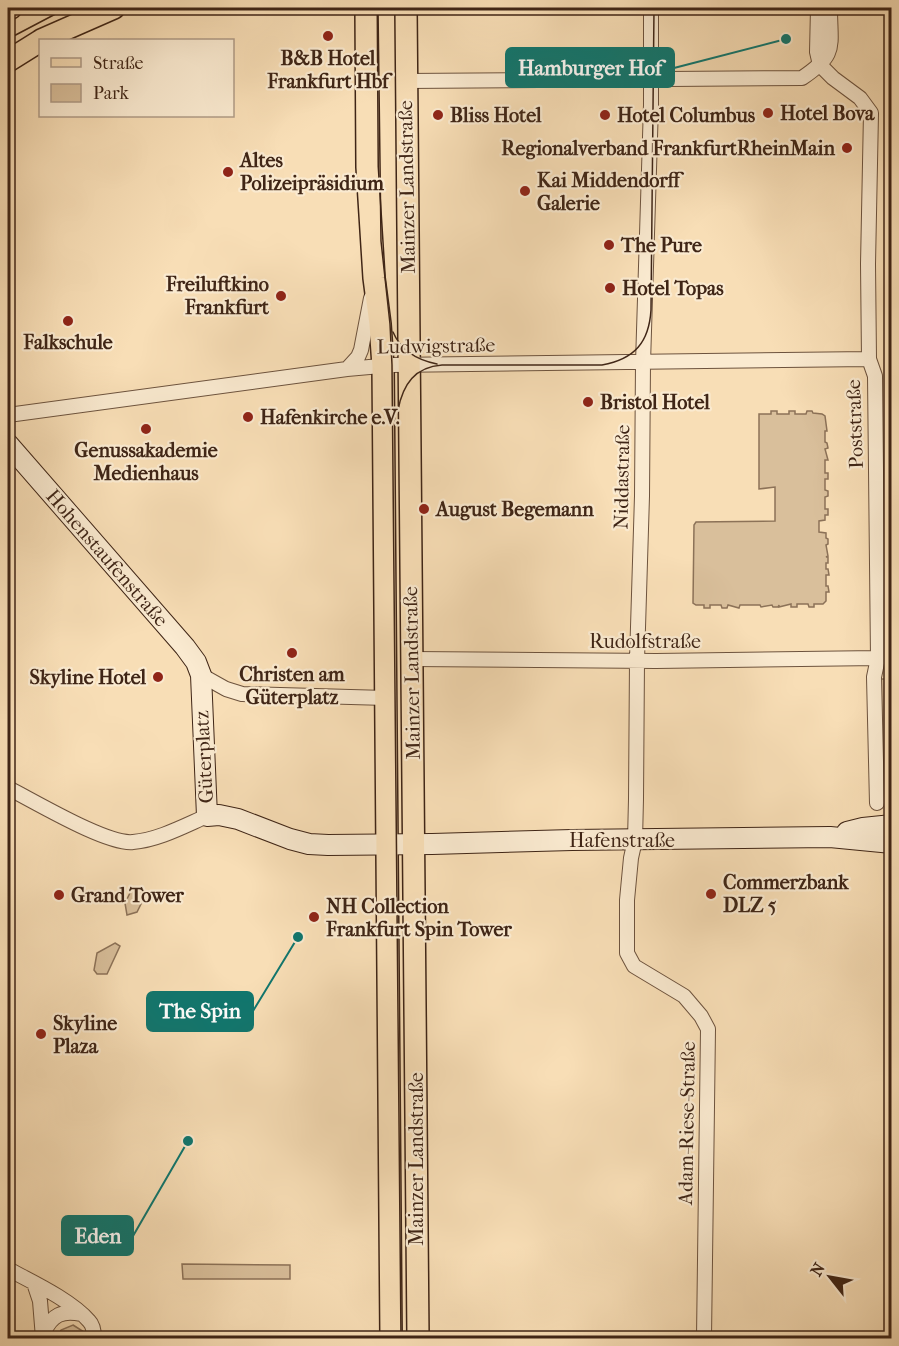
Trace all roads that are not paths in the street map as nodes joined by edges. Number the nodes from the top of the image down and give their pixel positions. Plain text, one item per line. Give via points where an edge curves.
1 (114, 8) edge
2 (366, 8) edge
3 (406, 8) edge
4 (651, 8) edge
5 (818, 8) edge
6 (830, 8) edge
7 (45, 39) edge
8 (39, 42) edge
9 (8, 62) edge
10 (820, 65) junction
11 (651, 80) junction
12 (406, 81) junction
13 (374, 278) junction
14 (869, 359) junction
15 (643, 363) junction
16 (410, 364) junction
17 (383, 366) junction
18 (347, 369) junction
19 (8, 415) edge
20 (8, 444) edge
21 (878, 658) junction
22 (412, 659) junction
23 (637, 660) junction
24 (201, 675) junction
25 (386, 698) junction
26 (8, 788) edge
27 (877, 803) dead end
28 (207, 816) junction
29 (891, 825) edge
30 (830, 837) junction
31 (635, 840) junction
32 (891, 843) edge
33 (386, 844) junction
34 (414, 844) junction
35 (8, 1269) edge
36 (34, 1283) junction
37 (81, 1314) junction
38 (43, 1336) edge
39 (94, 1338) edge
40 (391, 1338) edge
41 (418, 1338) edge
42 (704, 1338) edge

1 - 7 main road
2 - 13 main road, Mainzer Landstraße via 367,167
3 - 12 main road, Mainzer Landstraße
4 - 11 street, Niddastraße
5 - 10 street
6 - 10 street via 830,53
8 - 9 main road
10 - 11 street via 802,78
10 - 14 street, Poststraße via 861,98 871,113
11 - 12 street
11 - 15 street, Niddastraße
12 - 16 main road, Mainzer Landstraße
13 - 17 main road, Mainzer Landstraße
13 - 18 street, Mainzer Landstraße via 363,343 358,357
14 - 15 street, Ludwigstraße
14 - 21 street, Poststraße via 874,376
15 - 16 street, Ludwigstraße
15 - 23 street, Niddastraße
16 - 17 street, Ludwigstraße
16 - 22 main road, Mainzer Landstraße
17 - 18 street, Ludwigstraße
17 - 25 main road, Mainzer Landstraße
18 - 19 street, Ludwigstraße
20 - 24 main road, Hohenstaufenstraße via 185,647
21 - 23 street, Rudolfstraße
21 - 27 street, Poststraße via 874,677
22 - 23 street, Rudolfstraße
22 - 34 main road, Mainzer Landstraße
23 - 31 street, Niddastraße
24 - 25 street, Güterplatz via 242,694
24 - 28 main road, Güterplatz
25 - 33 main road, Mainzer Landstraße
26 - 28 street via 98,834 130,842
28 - 33 main road, Güterplatz via 238,819 309,844
29 - 30 main road, Hafenstraße
30 - 31 main road, Hafenstraße
30 - 32 main road, Hafenstraße
31 - 34 main road, Hafenstraße
31 - 42 street, Adam-Riese-Straße via 627,900 627,953 633,966 684,996 708,1029
33 - 34 main road, Güterplatz
33 - 40 main road, Mainzer Landstraße
34 - 41 main road, Mainzer Landstraße
35 - 36 street
36 - 37 street
36 - 38 street via 40,1300
37 - 38 street via 55,1315
37 - 39 street via 90,1322

